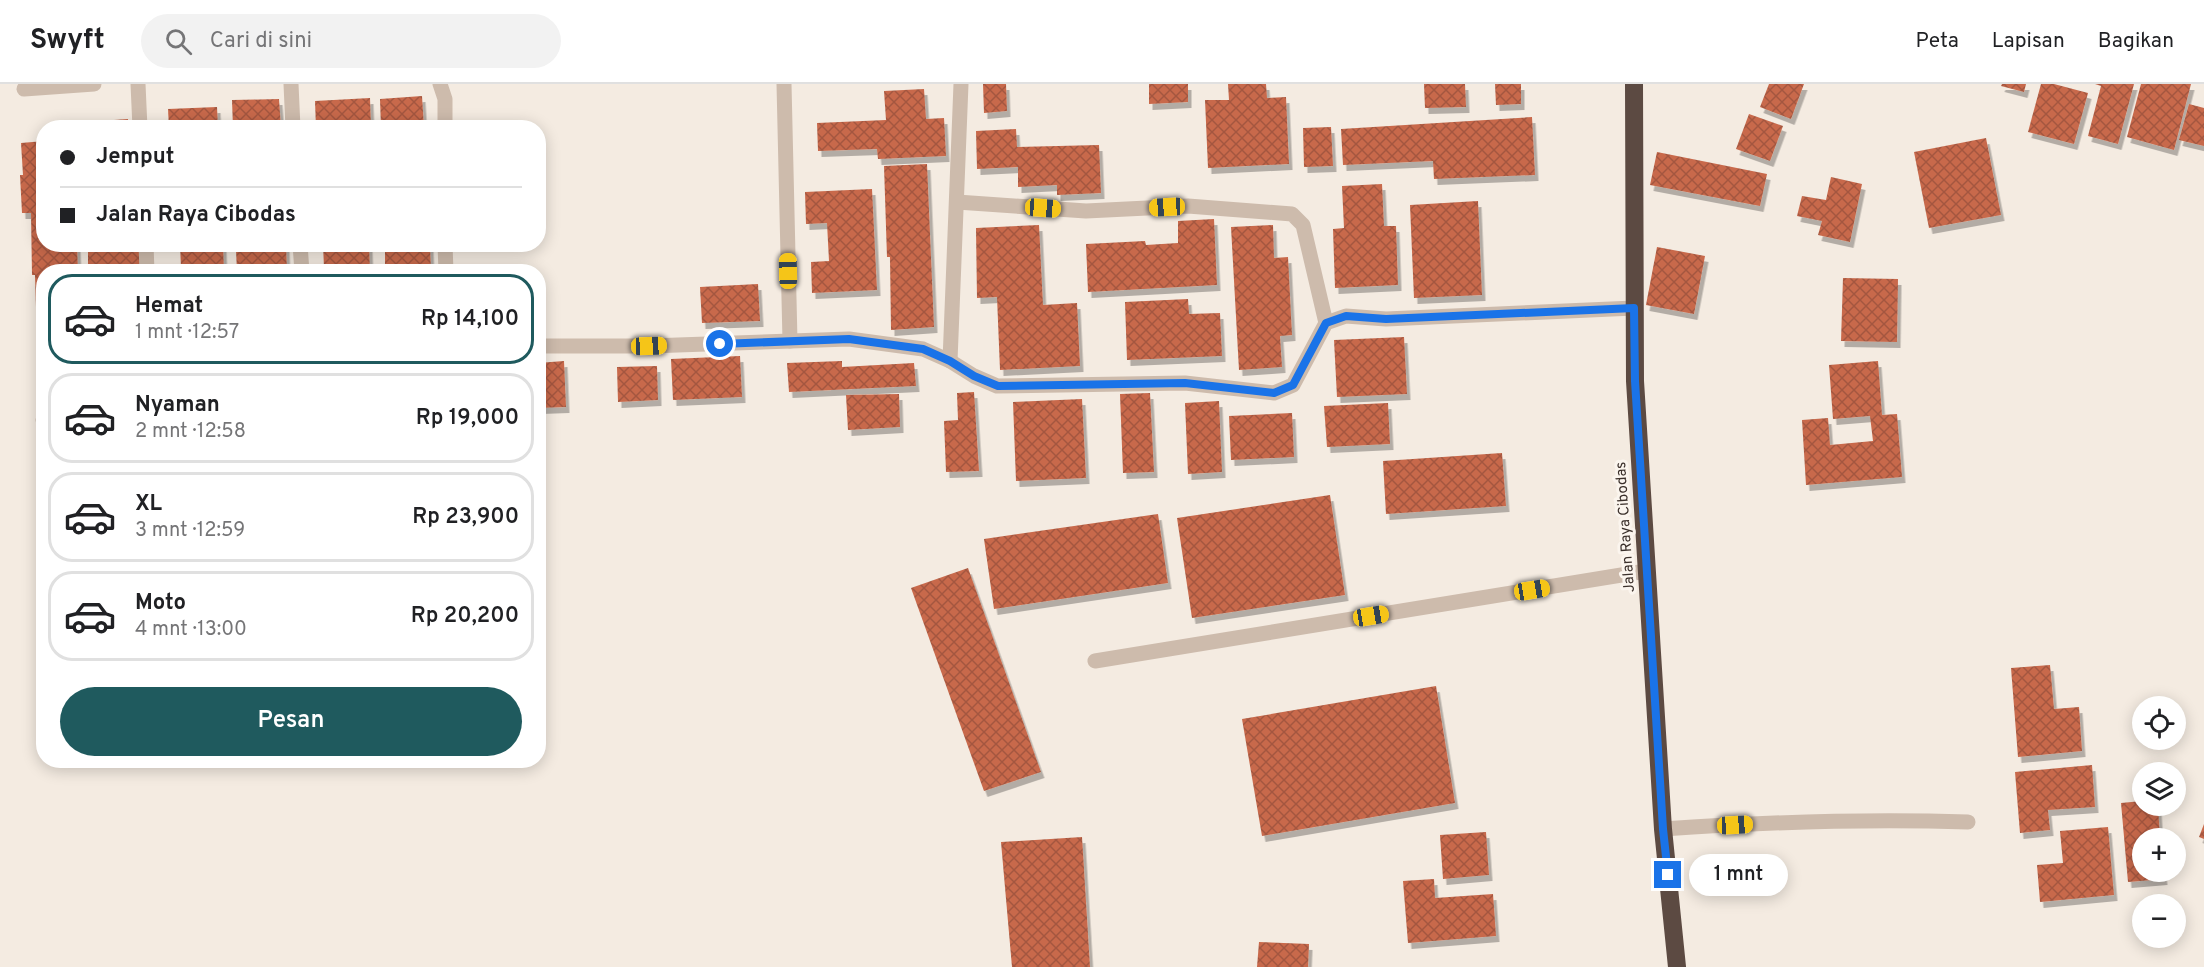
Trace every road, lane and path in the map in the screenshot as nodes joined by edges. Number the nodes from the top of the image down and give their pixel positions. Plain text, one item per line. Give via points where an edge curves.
1 (93, 84) edge
2 (138, 84) edge
3 (291, 84) edge
4 (440, 84) edge
5 (784, 84) edge
6 (961, 84) edge
7 (1634, 84) edge
8 (24, 89) dead end
9 (140, 120) edge
10 (293, 120) edge
11 (445, 120) edge
12 (957, 202) junction
13 (1634, 308) junction
14 (1326, 323) junction
15 (790, 341) junction
16 (546, 346) edge
17 (950, 361) junction
18 (1646, 571) junction
19 (1095, 661) dead end
20 (1968, 822) dead end
21 (1663, 829) junction
22 (1677, 967) edge

1 - 8 street
2 - 9 street
3 - 10 street
4 - 11 street
5 - 15 street
6 - 12 street
7 - 13 highway, Jalan Raya Cibodas
12 - 14 street via 1086,211 1188,206 1292,214 1303,225
12 - 17 street
13 - 14 street via 1386,319 1346,316
13 - 18 highway, Jalan Raya Cibodas
14 - 17 street via 1293,385 1274,393 1185,383 998,386
15 - 16 street
15 - 17 street via 849,339 923,349
18 - 19 street
18 - 21 highway, Jalan Raya Cibodas
20 - 21 street via 1873,819
21 - 22 highway, Jalan Raya Cibodas

